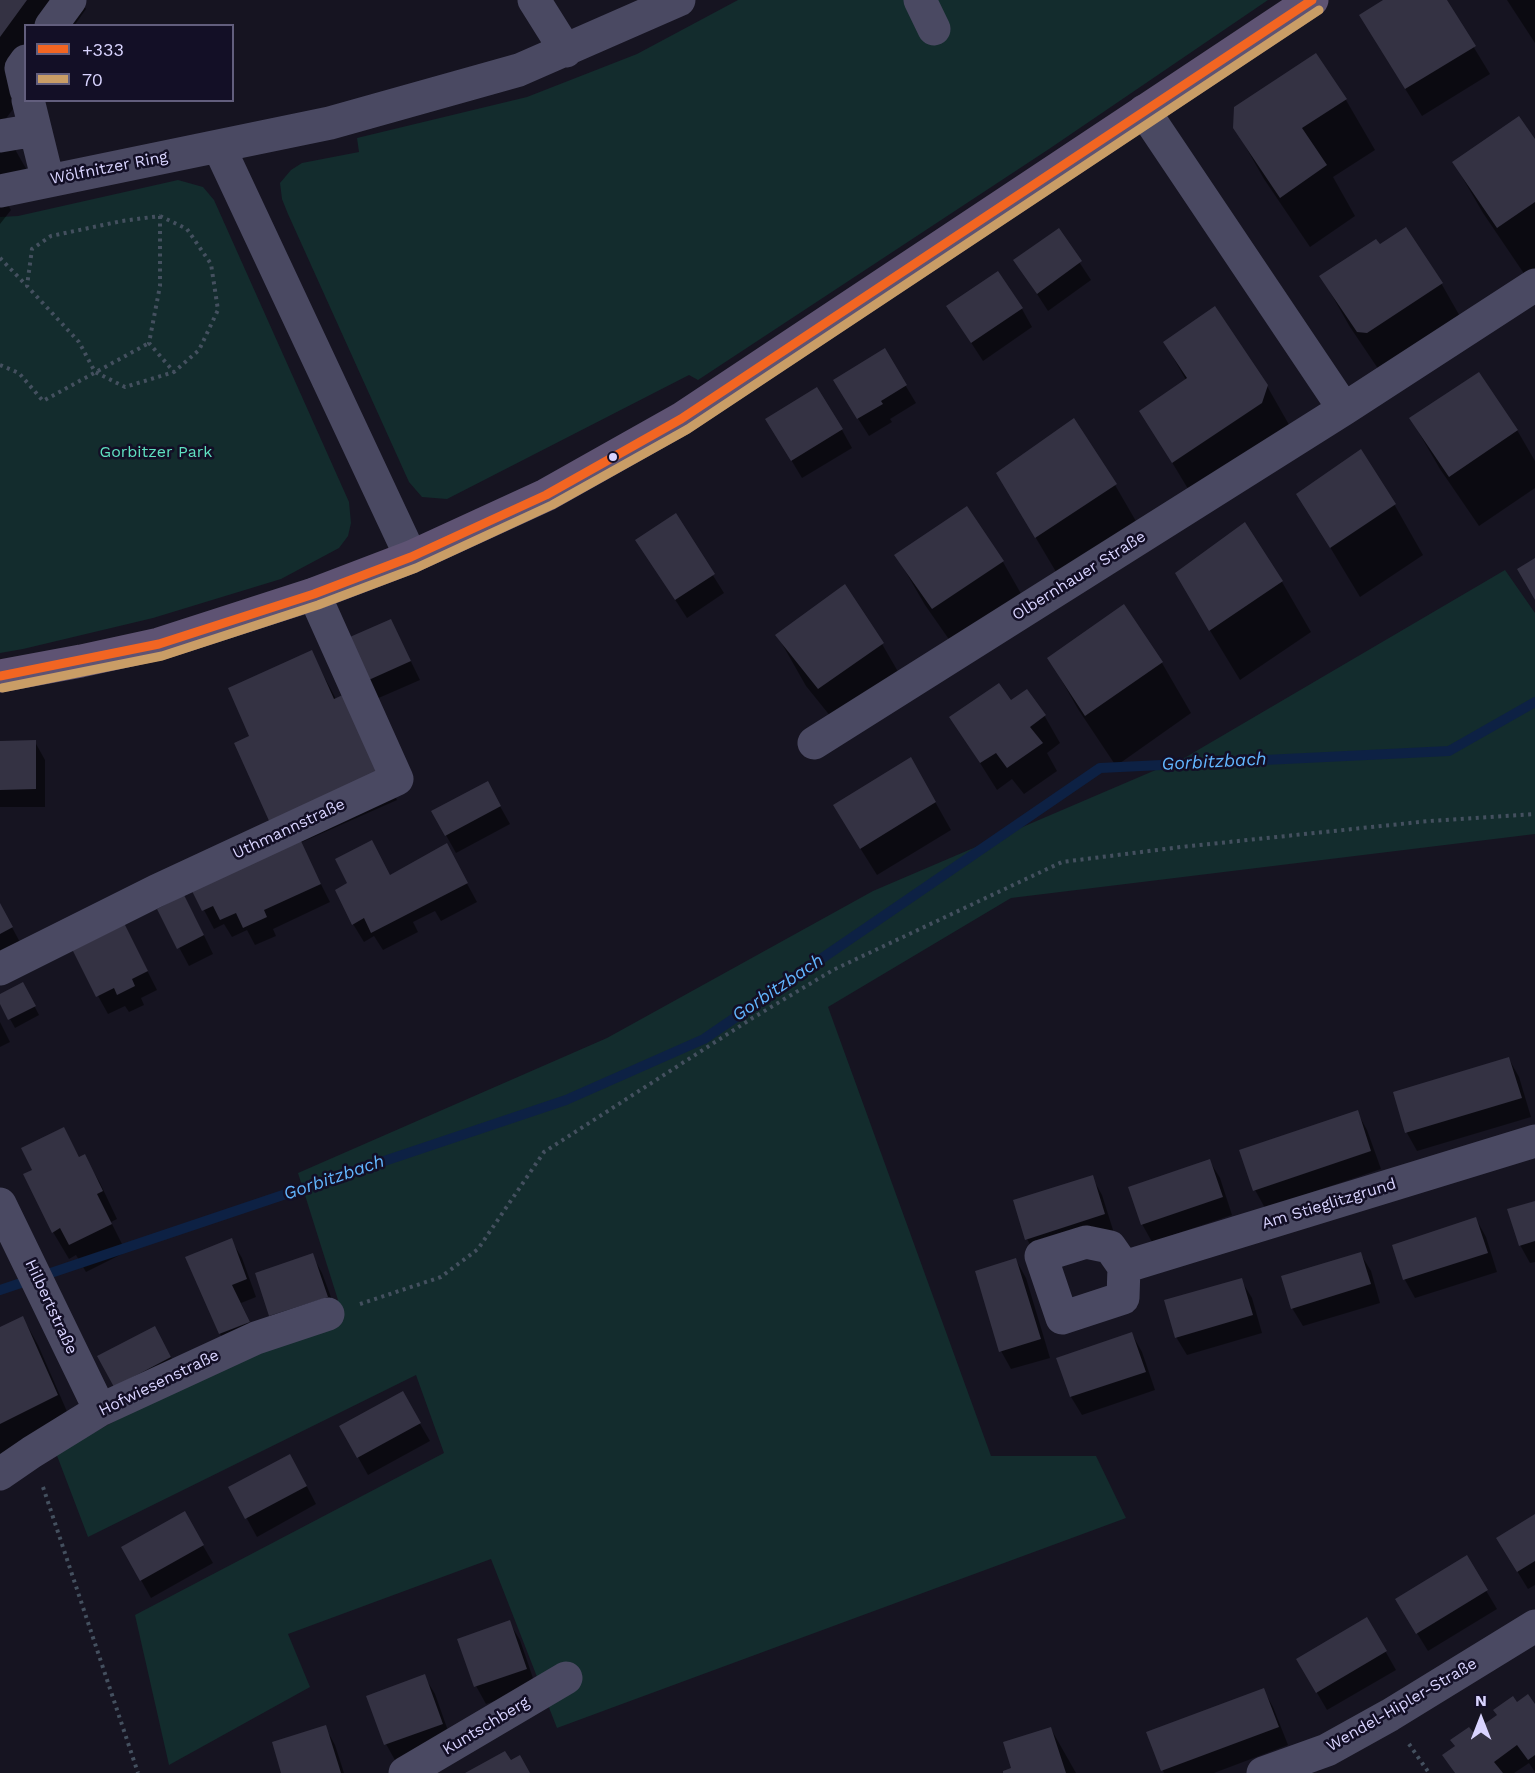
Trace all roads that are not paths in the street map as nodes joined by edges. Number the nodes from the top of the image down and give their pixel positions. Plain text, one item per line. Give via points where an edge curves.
1 (70, 0) edge
2 (534, 0) edge
3 (679, 0) edge
4 (920, 0) edge
5 (1312, 0) edge
6 (52, 24) edge
7 (934, 29) dead end
8 (566, 51) junction
9 (24, 64) edge
10 (24, 81) edge
11 (1144, 111) junction
12 (31, 115) edge
13 (0, 136) edge
14 (219, 147) junction
15 (48, 181) junction
16 (0, 191) edge
17 (1535, 285) edge
18 (1344, 409) junction
19 (411, 557) junction
20 (314, 594) junction
21 (0, 676) edge
22 (814, 743) dead end
23 (0, 969) edge
24 (1535, 1141) edge
25 (0, 1203) edge
26 (1124, 1267) dead end
27 (328, 1314) road end
28 (100, 1410) junction
29 (0, 1474) edge
30 (1535, 1626) edge
31 (566, 1678) dead end
32 (405, 1773) edge
33 (1263, 1773) edge

1 - 6 street
2 - 8 street
3 - 8 street, Wölfnitzer Ring
4 - 7 street
5 - 11 main road
8 - 14 street, Wölfnitzer Ring via 519,70 341,120
9 - 10 street
11 - 18 street
11 - 19 main road via 681,419 546,495
12 - 13 street
12 - 15 street
14 - 15 street, Wölfnitzer Ring
14 - 19 street
15 - 16 street, Wölfnitzer Ring
17 - 18 street, Olbernhauer Straße
18 - 22 street, Olbernhauer Straße
19 - 20 main road
20 - 21 main road via 159,644
20 - 23 street, Uthmannstraße via 397,779 156,891
24 - 26 street, Am Stieglitzgrund
25 - 28 street, Hilbertstraße
27 - 28 street, Hofwiesenstraße via 256,1338
28 - 29 street, Hofwiesenstraße
30 - 33 street, Wendel-Hipler-Straße via 1327,1750
31 - 32 street, Kuntschberg

